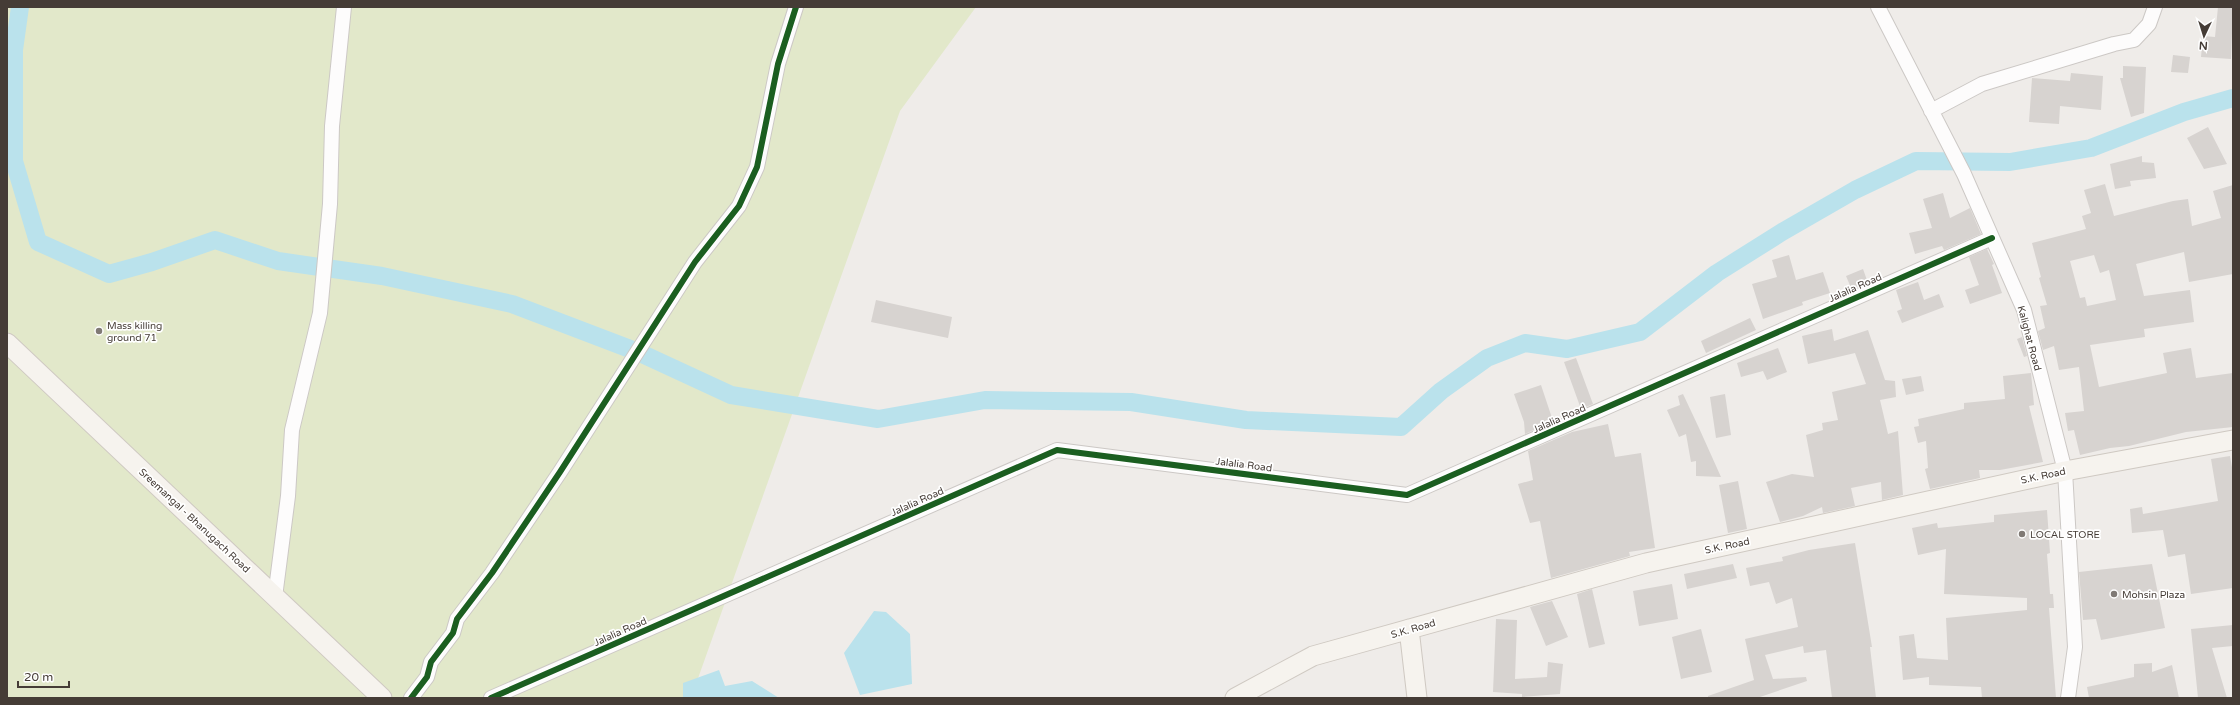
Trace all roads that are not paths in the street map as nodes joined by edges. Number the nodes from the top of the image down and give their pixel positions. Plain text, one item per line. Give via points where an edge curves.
1 (344, 7) edge
2 (796, 7) edge
3 (1878, 7) edge
4 (2155, 7) edge
5 (1931, 111) junction
6 (1992, 238) junction
7 (7, 343) edge
8 (2233, 440) edge
9 (2065, 471) junction
10 (275, 596) junction
11 (1409, 629) junction
12 (382, 698) edge
13 (411, 698) edge
14 (491, 698) edge
15 (1235, 698) edge
16 (1417, 698) edge
17 (2068, 698) edge

1 - 10 street via 332,126 330,204 321,303 292,430 288,496
2 - 13 street via 778,64 757,167 739,206 695,262 560,472 457,619 453,633 431,662 427,677
3 - 5 street, Kalighat Road
4 - 5 street via 2149,24 2134,40 1982,84
5 - 6 street, Kalighat Road via 1964,174
6 - 9 street, Kalighat Road via 2024,310
6 - 14 street, Jalalia Road via 1407,495 1057,450
7 - 10 main road, Sreemangal - Bhanugach Road
8 - 9 main road, S.K. Road
9 - 11 main road, S.K. Road via 1646,563
9 - 17 street, Kalighat Road via 2075,647
10 - 12 main road, Sreemangal - Bhanugach Road
11 - 15 main road, S.K. Road via 1314,656
11 - 16 main road

